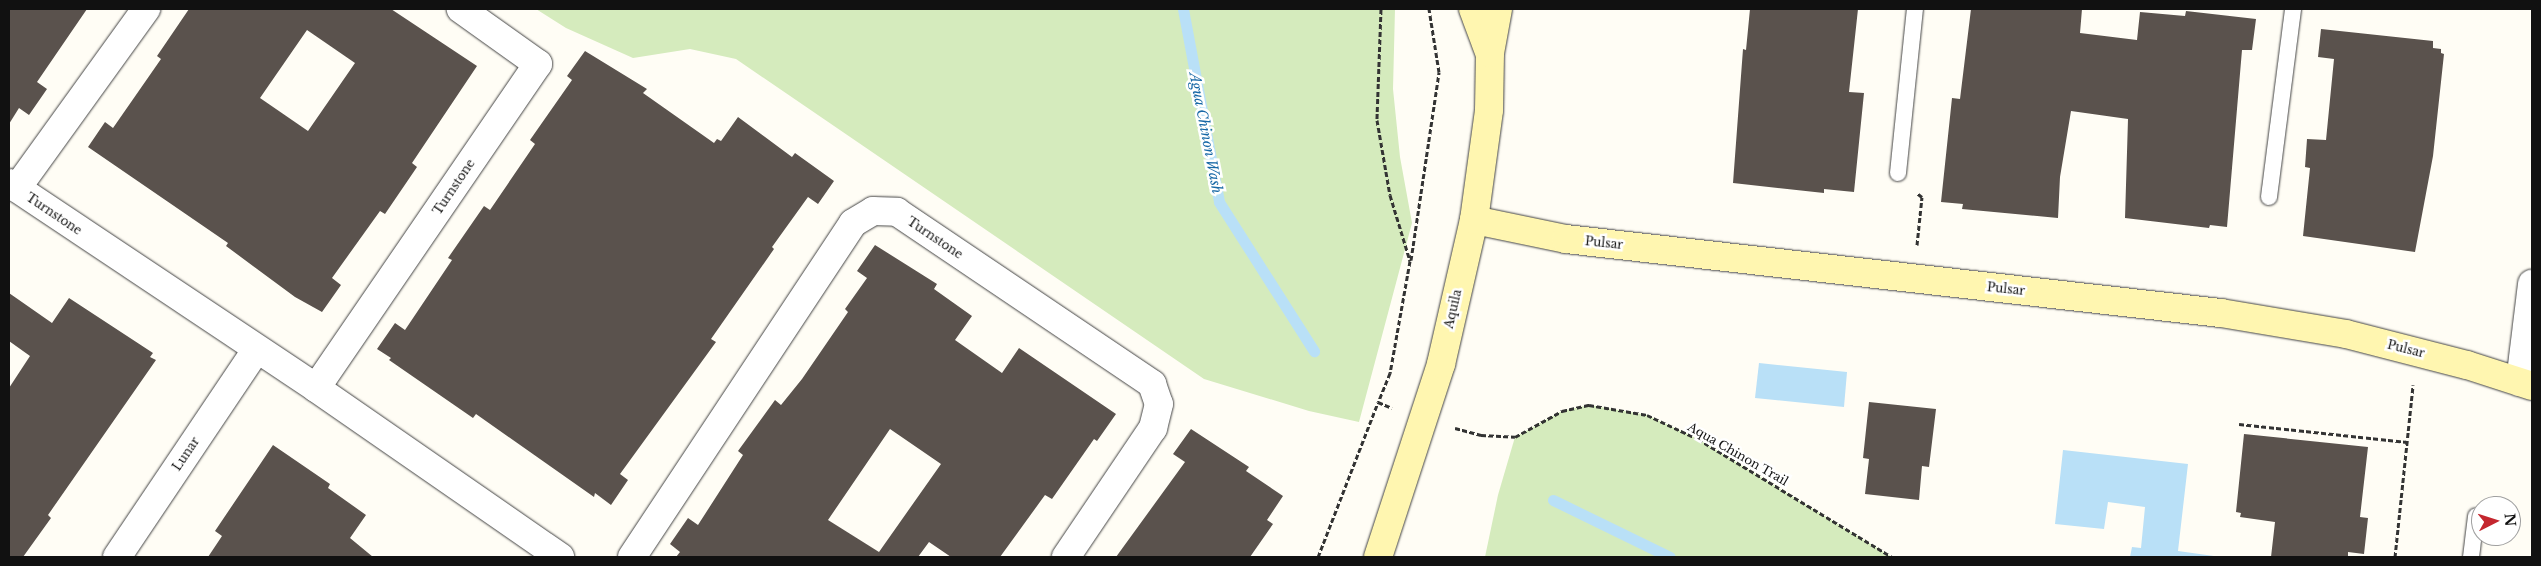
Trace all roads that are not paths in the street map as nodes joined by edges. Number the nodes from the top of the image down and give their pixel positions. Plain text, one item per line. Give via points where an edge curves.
1 (146, 9) edge
2 (461, 9) edge
3 (1473, 9) edge
4 (1498, 9) edge
5 (1915, 9) edge
6 (2293, 9) edge
7 (1490, 53) junction
8 (1898, 173) road end
9 (13, 185) edge
10 (2269, 197) dead end
11 (1474, 220) junction
12 (2532, 284) edge
13 (256, 350) junction
14 (2526, 384) edge
15 (316, 388) junction
16 (117, 557) edge
17 (560, 557) edge
18 (632, 557) edge
19 (1066, 557) edge
20 (1378, 557) edge

1 - 9 street, Turnstone
2 - 15 street, Turnstone via 538,64
3 - 7 street, Aquila
4 - 7 street, Aquila
5 - 8 lane
6 - 10 lane
7 - 11 street, Aquila via 1488,118
9 - 13 street, Turnstone
11 - 14 street, Pulsar via 1566,239 2221,313 2346,334
11 - 20 street, Aquila via 1441,364
12 - 14 street
13 - 15 street, Turnstone
13 - 16 street, Lunar
15 - 17 street, Turnstone
18 - 19 street, Turnstone via 853,223 873,211 897,212 1152,384 1159,404 1153,428

